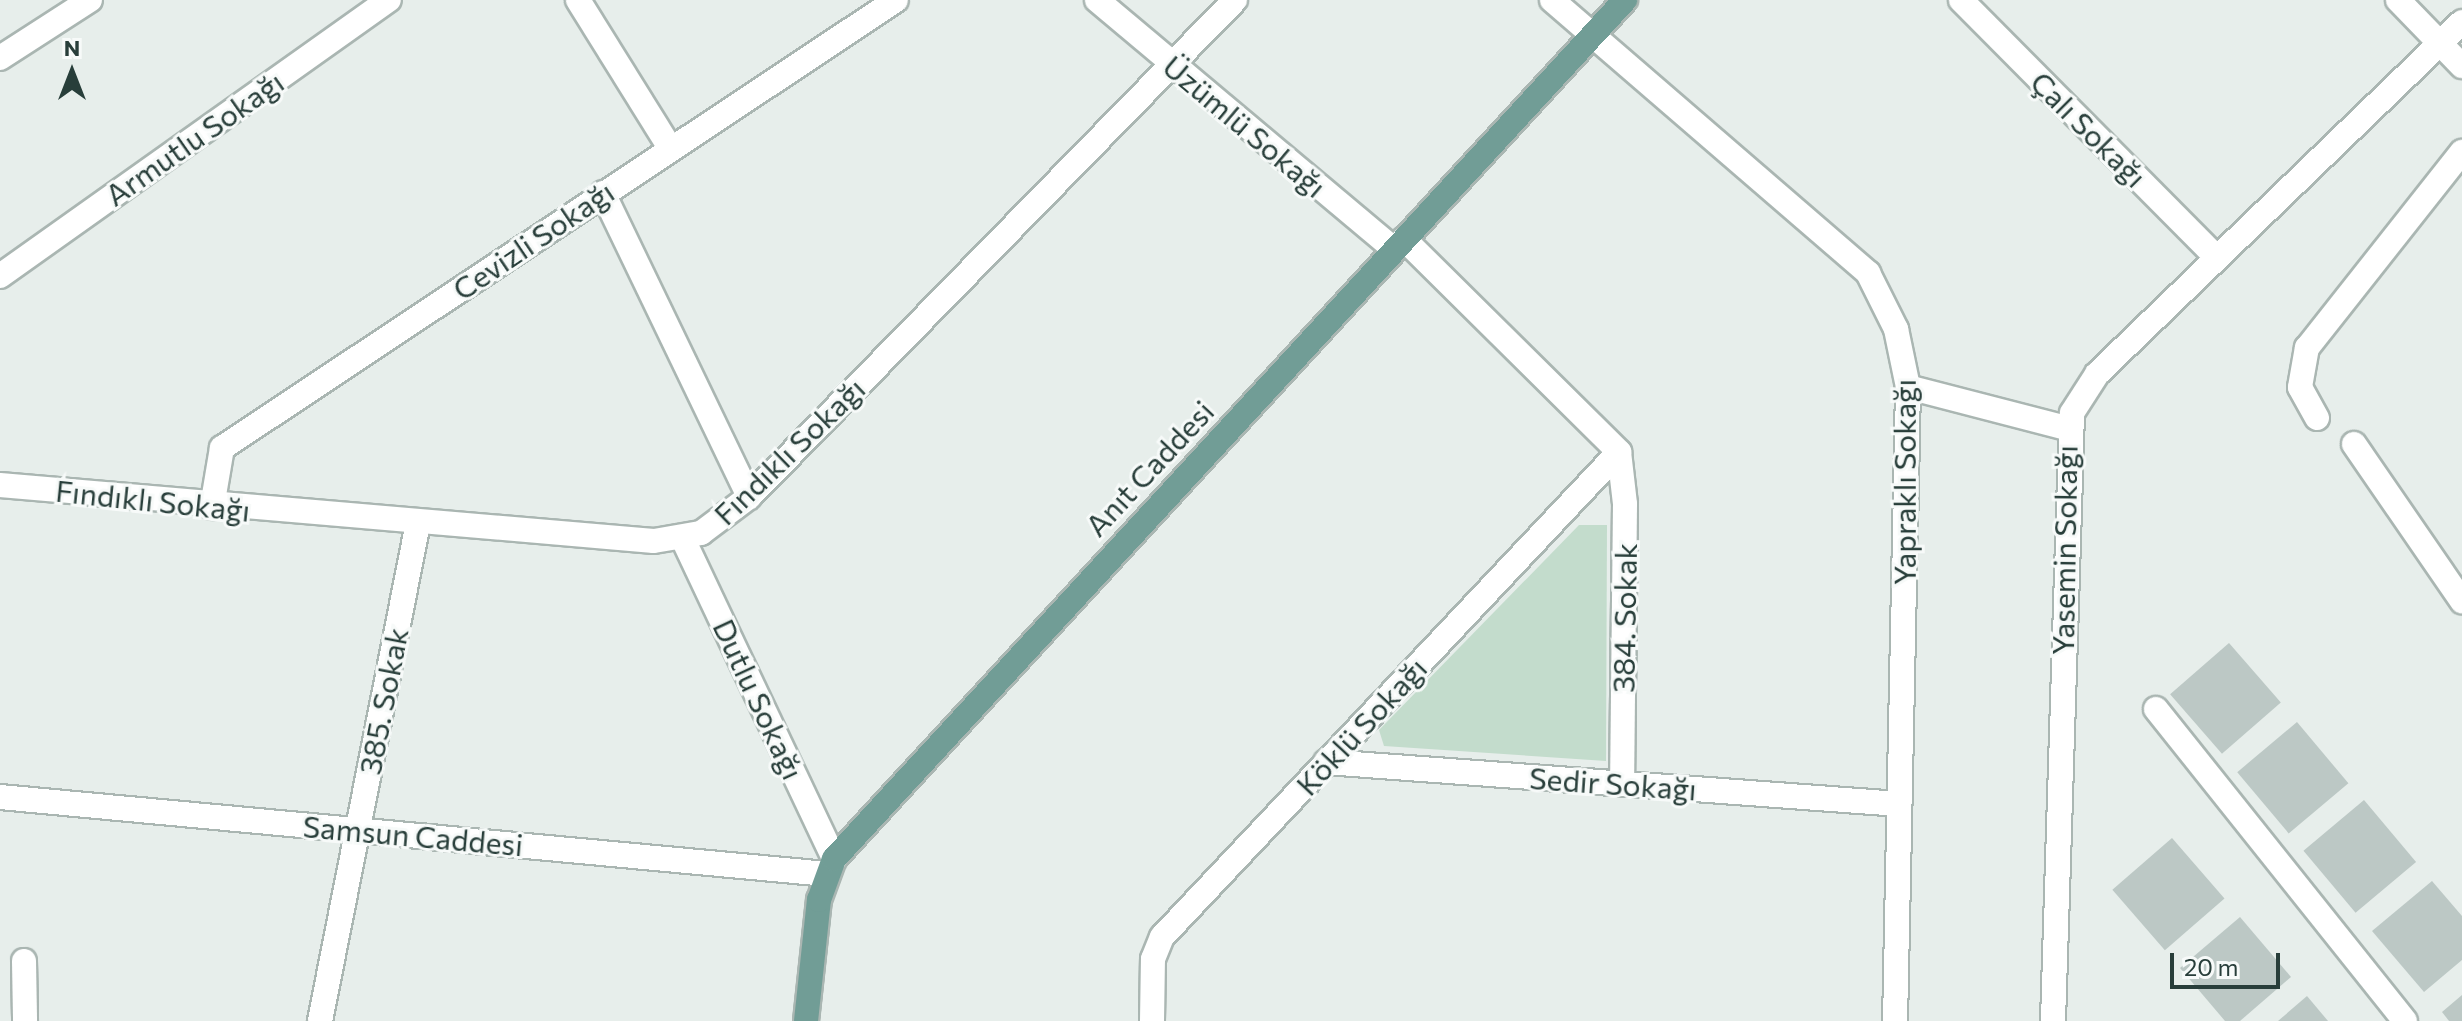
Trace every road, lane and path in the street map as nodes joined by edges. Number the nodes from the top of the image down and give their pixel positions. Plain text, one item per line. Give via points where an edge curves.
1 (90, 0) edge
2 (389, 0) edge
3 (578, 0) edge
4 (896, 0) edge
5 (1097, 0) edge
6 (1235, 0) edge
7 (1552, 0) edge
8 (1625, 0) edge
9 (1961, 0) edge
10 (2398, 0) edge
11 (2462, 22) edge
12 (1594, 33) junction
13 (2440, 40) junction
14 (0, 58) edge
15 (1169, 65) junction
16 (2462, 66) edge
17 (670, 148) junction
18 (2462, 152) edge
19 (603, 193) junction
20 (1399, 244) junction
21 (2217, 258) junction
22 (0, 276) edge
23 (1908, 387) junction
24 (2317, 418) dead end
25 (2067, 428) junction
26 (2354, 444) dead end
27 (1619, 452) junction
28 (0, 485) edge
29 (749, 497) junction
30 (212, 507) junction
31 (418, 523) junction
32 (683, 539) junction
33 (2462, 601) edge
34 (2156, 709) dead end
35 (1326, 762) junction
36 (1622, 784) junction
37 (0, 797) edge
38 (1899, 804) junction
39 (358, 830) junction
40 (830, 867) junction
41 (24, 961) dead end
42 (25, 1021) edge
43 (320, 1021) edge
44 (806, 1021) edge
45 (1152, 1021) edge
46 (1895, 1021) edge
47 (2053, 1021) edge
48 (2405, 1021) edge

1 - 14 street
2 - 22 street, Armutlu Sokağı
3 - 17 street
4 - 17 street, Cevizli Sokağı
5 - 15 street, Üzümlü Sokağı
6 - 15 street, Fındıklı Sokağı
7 - 12 street, Yapraklı Sokağı
8 - 12 main road, Anıt Caddesi
9 - 21 street, Çalı Sokağı
10 - 13 street
11 - 13 street, Yasemin Sokağı
12 - 20 main road, Anıt Caddesi
12 - 23 street, Yapraklı Sokağı via 1868,273 1891,314
13 - 16 street
13 - 21 street, Yasemin Sokağı
15 - 20 street, Üzümlü Sokağı
15 - 29 street, Fındıklı Sokağı
17 - 19 street, Cevizli Sokağı
18 - 24 street via 2307,348 2300,387
19 - 29 street
19 - 30 street, Cevizli Sokağı via 222,448
20 - 27 street, Üzümlü Sokağı
20 - 40 main road, Anıt Caddesi
21 - 25 street, Yasemin Sokağı via 2097,374
23 - 25 street
23 - 38 street, Yapraklı Sokağı
25 - 47 street, Yasemin Sokağı
26 - 33 street
27 - 35 street, Köklü Sokağı
27 - 36 street, 384. Sokak via 1625,504
28 - 30 street, Fındıklı Sokağı
29 - 32 street, Fındıklı Sokağı via 716,525
30 - 31 street, Fındıklı Sokağı
31 - 32 street, Fındıklı Sokağı
31 - 39 street, 385. Sokak
32 - 40 street, Dutlu Sokağı
34 - 48 street
35 - 36 street, Sedir Sokağı
35 - 45 street, Köklü Sokağı via 1162,937 1153,959
36 - 38 street, Sedir Sokağı
37 - 39 street, Samsun Caddesi
38 - 46 street, Yapraklı Sokağı
39 - 40 street, Samsun Caddesi
39 - 43 street, 385. Sokak
40 - 44 main road
41 - 42 street

